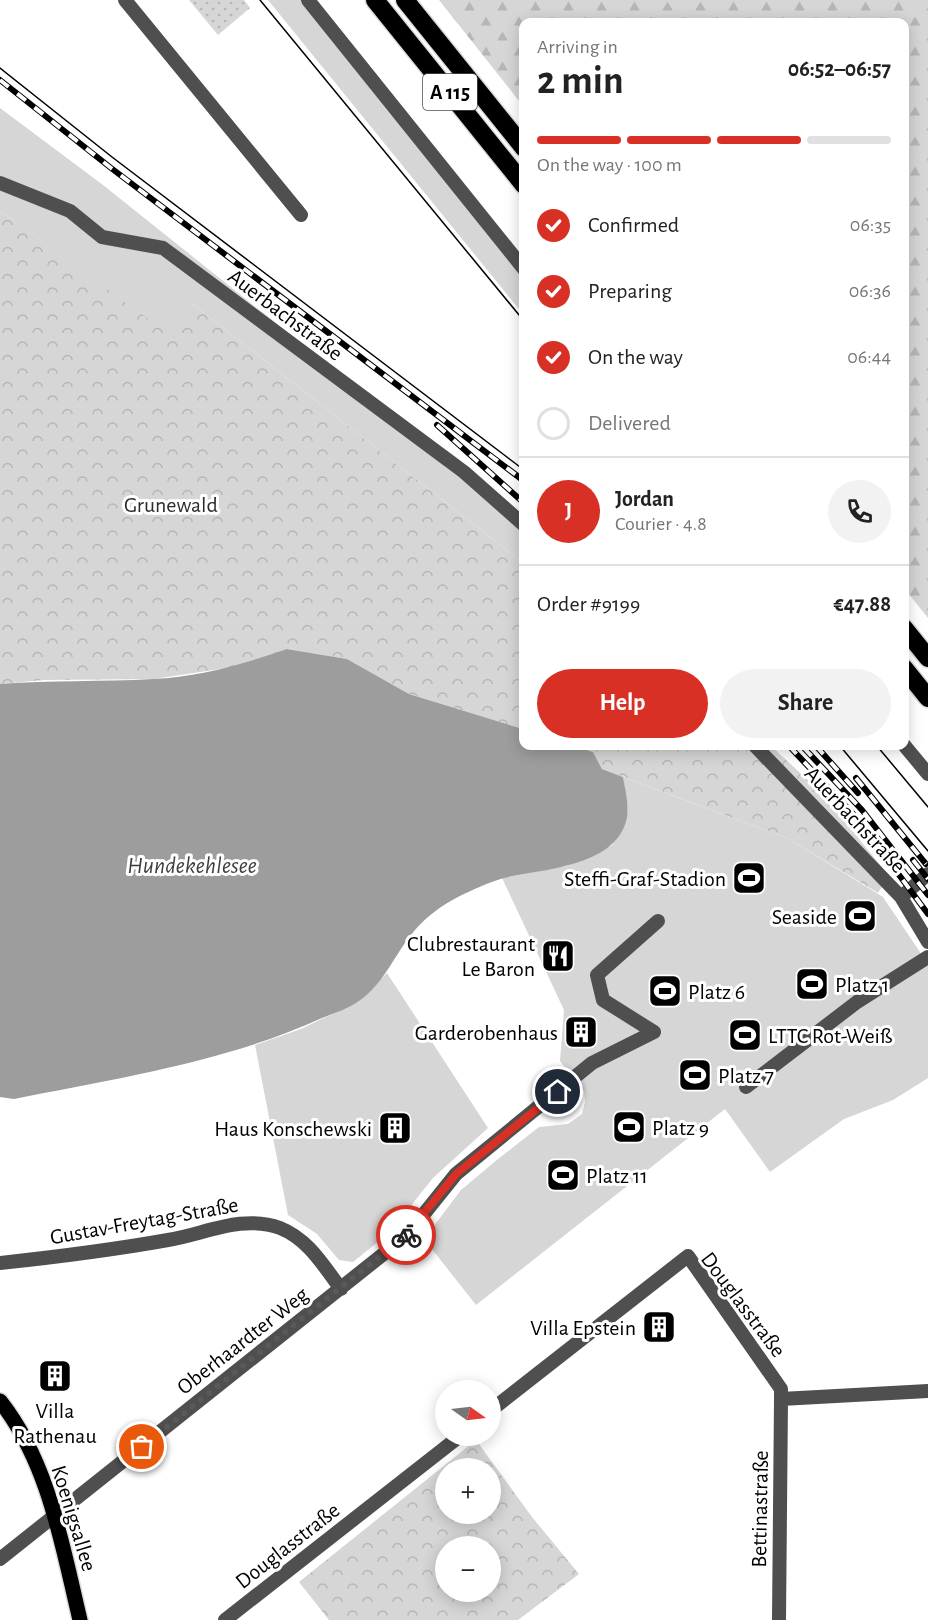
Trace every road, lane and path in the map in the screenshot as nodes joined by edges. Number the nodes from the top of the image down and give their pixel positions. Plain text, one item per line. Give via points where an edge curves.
1 (125, 0) edge
2 (308, 0) edge
3 (375, 0) edge
4 (405, 0) edge
5 (519, 142) edge
6 (519, 179) edge
7 (0, 183) edge
8 (301, 215) dead end
9 (519, 263) edge
10 (519, 521) edge
11 (909, 634) edge
12 (928, 658) edge
13 (909, 674) edge
14 (928, 698) edge
15 (759, 750) edge
16 (908, 750) edge
17 (928, 774) edge
18 (928, 874) edge
19 (901, 897) junction
20 (658, 921) dead end
21 (928, 942) edge
22 (928, 957) edge
23 (746, 1087) dead end
24 (0, 1263) edge
25 (341, 1289) junction
26 (928, 1391) edge
27 (781, 1399) junction
28 (0, 1401) edge
29 (501, 1402) edge
30 (447, 1446) edge
31 (55, 1516) junction
32 (0, 1559) edge
33 (80, 1620) edge
34 (225, 1620) edge
35 (780, 1620) edge

1 - 8 street
2 - 9 street
3 - 6 highway, A 115
4 - 5 highway, A 115
7 - 10 street, Auerbachstraße via 70,211 102,237 163,248 464,472
11 - 12 highway
13 - 14 highway
15 - 19 street, Auerbachstraße
16 - 17 street
18 - 19 street, Auerbachstraße
19 - 21 street, Auerbachstraße
20 - 25 street, Oberhaardter Weg via 597,975 603,1000 654,1032 592,1063 456,1174 411,1230
22 - 23 street via 857,1002
24 - 25 street, Gustav-Freytag-Straße via 159,1242 238,1223 258,1223 281,1229 304,1242
25 - 31 street, Oberhaardter Weg
26 - 27 street
27 - 29 street, Douglasstraße via 781,1389 688,1256
27 - 35 street, Bettinastraße
28 - 31 main road, Koenigsallee via 35,1463
30 - 34 street, Douglasstraße
31 - 32 street, Oberhaardter Weg
31 - 33 main road, Koenigsallee

